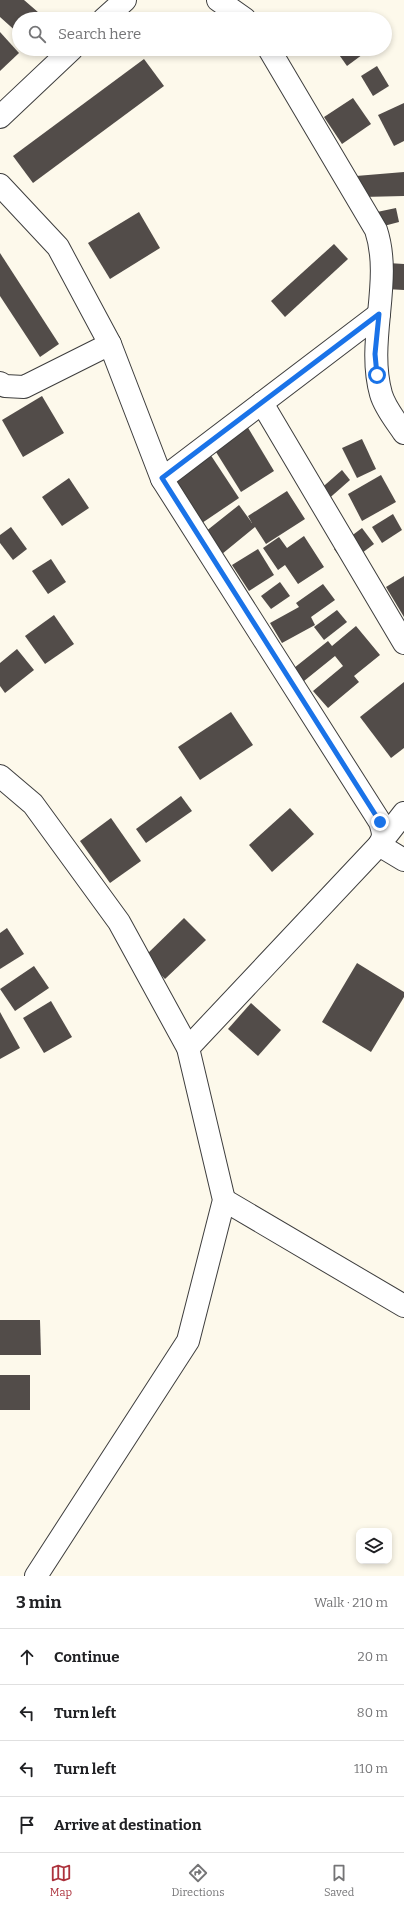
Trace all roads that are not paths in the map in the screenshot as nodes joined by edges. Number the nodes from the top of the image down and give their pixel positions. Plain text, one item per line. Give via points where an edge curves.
1 (125, 0) edge
2 (218, 0) edge
3 (112, 12) edge
4 (235, 12) edge
5 (65, 56) edge
6 (274, 56) edge
7 (0, 117) edge
8 (0, 185) edge
9 (379, 314) junction
10 (110, 344) junction
11 (0, 383) edge
12 (262, 403) junction
13 (404, 433) edge
14 (162, 478) junction
15 (404, 643) edge
16 (0, 776) edge
17 (404, 813) edge
18 (379, 845) junction
19 (404, 860) edge
20 (188, 1048) junction
21 (224, 1200) junction
22 (404, 1306) edge
23 (36, 1576) edge

1 - 3 street
2 - 4 street
5 - 7 street
6 - 9 street via 376,230 381,256
8 - 10 street via 58,246
9 - 12 street
9 - 13 street via 375,354 377,375 384,400
10 - 11 street via 24,387 5,386
10 - 14 street
12 - 14 street
12 - 15 street
14 - 18 street via 380,822 383,839
16 - 20 street via 33,804 119,922
17 - 18 street
18 - 19 street
18 - 20 street
20 - 21 street
21 - 22 street
21 - 23 street via 188,1341

